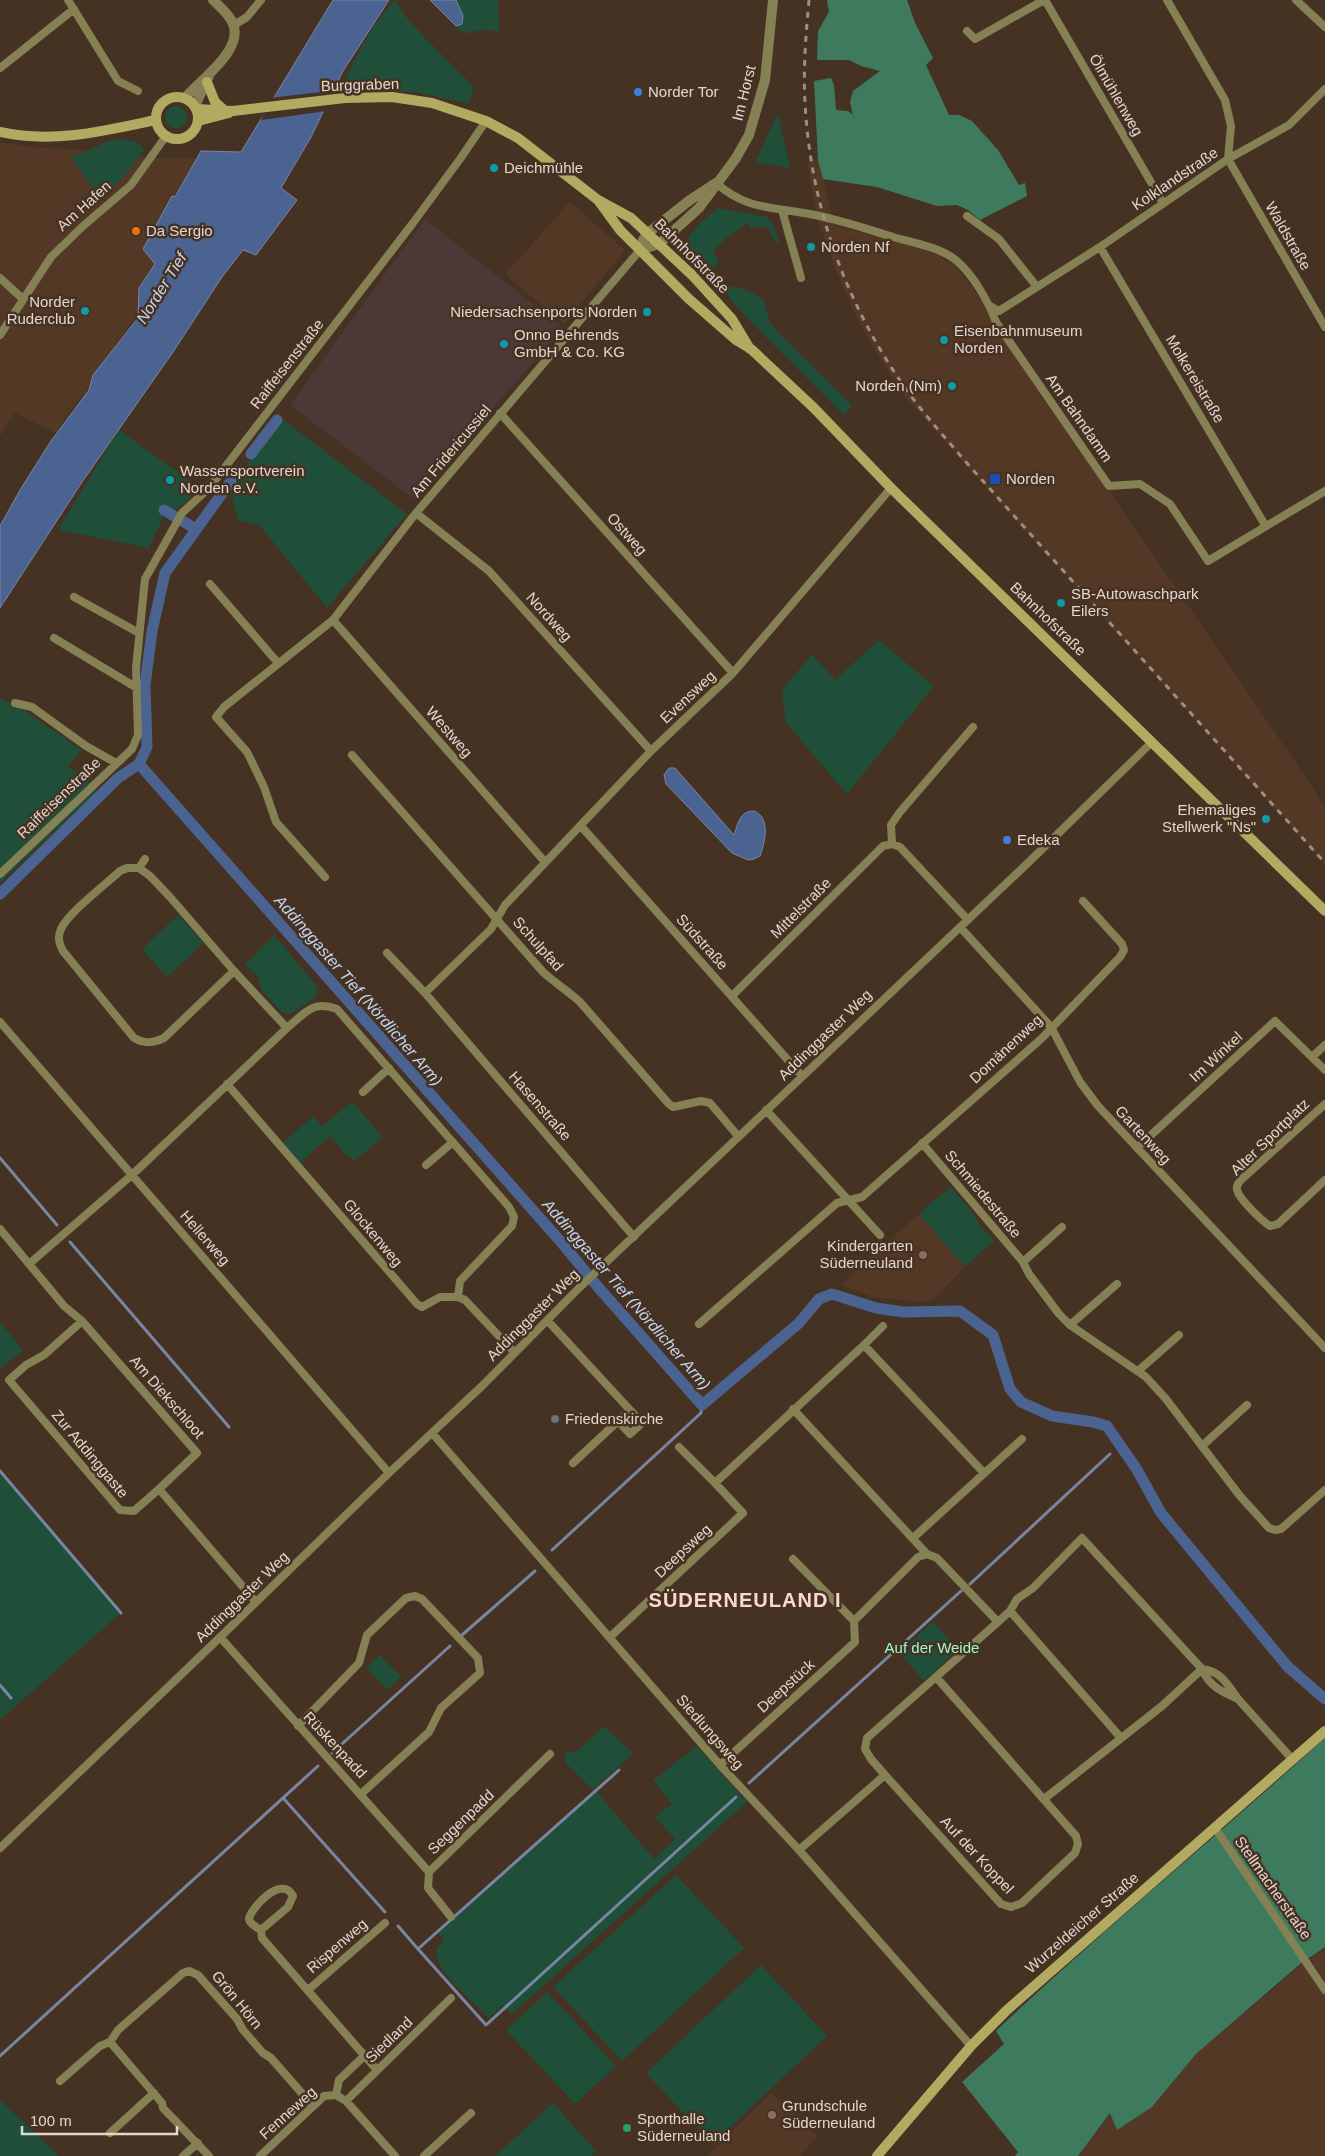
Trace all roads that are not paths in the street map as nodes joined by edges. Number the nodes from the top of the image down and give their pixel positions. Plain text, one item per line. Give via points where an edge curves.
1 (68, 0) edge
2 (213, 0) edge
3 (261, 0) edge
4 (773, 0) edge
5 (1045, 0) edge
6 (1166, 0) edge
7 (1296, 0) edge
8 (74, 9) junction
9 (234, 25) junction
10 (1325, 27) edge
11 (967, 31) dead end
12 (0, 68) edge
13 (208, 77) junction
14 (1325, 89) edge
15 (138, 91) dead end
16 (185, 98) junction
17 (196, 107) junction
18 (228, 111) junction
19 (156, 120) junction
20 (198, 121) junction
21 (486, 121) junction
22 (0, 132) edge
23 (166, 136) junction
24 (1228, 159) junction
25 (716, 184) junction
26 (598, 200) junction
27 (1163, 203) junction
28 (782, 210) junction
29 (967, 216) dead end
30 (648, 233) junction
31 (659, 244) junction
32 (1100, 247) junction
33 (640, 250) junction
34 (0, 278) edge
35 (801, 278) dead end
36 (1037, 287) junction
37 (22, 299) junction
38 (990, 306) junction
39 (1325, 327) edge
40 (0, 335) edge
41 (750, 349) junction
42 (500, 413) junction
43 (891, 488) junction
44 (1325, 491) edge
45 (416, 513) junction
46 (1265, 525) junction
47 (210, 584) dead end
48 (74, 597) dead end
49 (333, 620) junction
50 (138, 633) junction
51 (54, 638) dead end
52 (278, 663) junction
53 (733, 673) junction
54 (137, 688) junction
55 (15, 702) dead end
56 (973, 726) dead end
57 (1152, 742) junction
58 (651, 751) junction
59 (352, 755) dead end
60 (116, 763) junction
61 (580, 826) junction
62 (892, 844) junction
63 (145, 859) dead end
64 (545, 862) junction
65 (139, 868) junction
66 (0, 874) edge
67 (325, 876) dead end
68 (1083, 901) dead end
69 (1325, 911) edge
70 (497, 919) junction
71 (968, 920) junction
72 (960, 927) junction
73 (387, 953) dead end
74 (234, 970) junction
75 (425, 994) junction
76 (732, 996) junction
77 (0, 1022) edge
78 (1051, 1027) junction
79 (287, 1028) junction
80 (1325, 1045) edge
81 (1312, 1057) junction
82 (389, 1068) junction
83 (1325, 1070) edge
84 (802, 1076) junction
85 (227, 1084) junction
86 (363, 1092) dead end
87 (1325, 1104) edge
88 (766, 1110) junction
89 (738, 1136) junction
90 (453, 1142) junction
91 (922, 1144) junction
92 (1137, 1148) junction
93 (426, 1165) dead end
94 (133, 1174) junction
95 (1325, 1180) edge
96 (850, 1201) junction
97 (1062, 1227) dead end
98 (0, 1229) edge
99 (880, 1235) dead end
100 (634, 1237) junction
101 (1022, 1262) junction
102 (29, 1264) junction
103 (1117, 1284) dead end
104 (458, 1297) junction
105 (547, 1320) junction
106 (82, 1321) junction
107 (699, 1324) dead end
108 (1070, 1325) junction
109 (883, 1326) dead end
110 (1179, 1335) dead end
111 (1324, 1344) edge
112 (864, 1345) junction
113 (514, 1352) junction
114 (1138, 1372) junction
115 (1247, 1405) dead end
116 (793, 1409) junction
117 (630, 1410) junction
118 (618, 1422) junction
119 (432, 1433) junction
120 (1022, 1438) dead end
121 (1202, 1446) junction
122 (679, 1447) dead end
123 (573, 1462) dead end
124 (389, 1472) junction
125 (984, 1473) junction
126 (715, 1483) junction
127 (159, 1489) junction
128 (1325, 1490) edge
129 (913, 1538) junction
130 (927, 1554) junction
131 (792, 1559) dead end
132 (256, 1602) junction
133 (1010, 1611) junction
134 (854, 1621) junction
135 (998, 1622) junction
136 (220, 1637) junction
137 (610, 1637) junction
138 (1202, 1669) junction
139 (936, 1676) junction
140 (1238, 1700) junction
141 (298, 1726) junction
142 (1325, 1731) edge
143 (1121, 1738) junction
144 (550, 1754) dead end
145 (1293, 1760) junction
146 (720, 1765) junction
147 (885, 1775) junction
148 (361, 1794) junction
149 (1044, 1800) junction
150 (1215, 1828) junction
151 (0, 1848) edge
152 (800, 1850) junction
153 (429, 1872) junction
154 (451, 1917) dead end
155 (385, 1923) dead end
156 (261, 1930) junction
157 (308, 1990) junction
158 (1325, 1990) edge
159 (451, 1998) dead end
160 (110, 2042) junction
161 (971, 2046) junction
162 (364, 2056) junction
163 (377, 2070) junction
164 (60, 2081) dead end
165 (154, 2094) junction
166 (336, 2095) junction
167 (346, 2101) junction
168 (313, 2106) junction
169 (471, 2113) dead end
170 (110, 2133) dead end
171 (198, 2143) junction
172 (183, 2156) edge
173 (209, 2156) edge
174 (260, 2156) edge
175 (395, 2156) edge
176 (424, 2156) edge
177 (877, 2156) edge

1 - 8 street
2 - 9 street
3 - 9 street via 247,17
4 - 25 street, Im Horst via 768,60 760,101 749,134
5 - 11 street, Ölmühlenweg via 975,39
5 - 27 street, Ölmühlenweg
6 - 24 street via 1225,100 1231,126
7 - 10 street
8 - 12 street
8 - 15 street via 118,81
9 - 13 street via 233,44
13 - 16 street
13 - 17 street
13 - 18 main road via 215,102
14 - 24 street, Kolklandstraße via 1289,125
16 - 17 main road
16 - 19 main road via 177,96 162,102 157,109
17 - 18 main road, Burggraben
17 - 20 main road
18 - 20 main road, Burggraben
18 - 21 main road, Burggraben via 345,98 392,97 417,100
19 - 22 main road via 76,136 32,137
19 - 23 main road
20 - 23 main road via 190,135 174,139
21 - 26 main road, Bahnhofstraße via 526,144
21 - 50 street, Raiffeisenstraße via 419,215 209,488 182,513 145,579
23 - 37 street, Am Hafen via 131,185 51,257
24 - 27 street, Kolklandstraße
24 - 39 street, Waldstraße
25 - 28 street, Am Bahndamm via 740,201
25 - 30 street, Im Horst
25 - 31 street, Im Horst via 699,208
26 - 30 main road, Bahnhofstraße via 631,218
26 - 33 main road, Bahnhofstraße
27 - 32 street, Kolklandstraße
28 - 35 street
28 - 38 street, Am Bahndamm via 823,216 940,251 957,261
29 - 36 street via 999,239
30 - 31 main road, Bahnhofstraße
30 - 33 street, Im Horst
31 - 33 street, Im Horst
31 - 41 main road, Bahnhofstraße via 732,319
32 - 36 street, Kolklandstraße
32 - 46 street, Molkereistraße
33 - 41 main road, Bahnhofstraße via 718,326
33 - 42 street, Am Fridericussiel
34 - 37 street
36 - 38 street, Kolklandstraße via 998,311
37 - 40 street, Am Hafen
38 - 46 street, Am Bahndamm via 996,322 1109,486 1140,484 1170,504 1208,561
41 - 43 main road, Bahnhofstraße via 814,408
42 - 45 street, Am Fridericussiel
42 - 53 street, Ostweg
43 - 53 street, Evensweg
43 - 57 main road, Bahnhofstraße
44 - 46 street
45 - 49 street, Am Fridericussiel
45 - 58 street, Nordweg via 489,571
47 - 52 street
48 - 50 street
49 - 52 street, Am Fridericussiel
49 - 64 street, Westweg
50 - 54 street, Raiffeisenstraße
51 - 54 street
52 - 67 street, Am Fridericussiel via 216,717 247,752 276,822
53 - 58 street, Evensweg
54 - 60 street, Raiffeisenstraße via 138,735 132,749
55 - 60 street, Raiffeisenstraße via 32,707
56 - 62 street via 891,825
57 - 69 main road, Bahnhofstraße
57 - 71 street, Addinggaster Weg
58 - 61 street, Evensweg
59 - 70 street, Schulpfad
60 - 66 street, Raiffeisenstraße
61 - 64 street, Evensweg
61 - 76 street, Südstraße
62 - 71 street via 900,846
62 - 76 street, Mittelstraße via 883,846
63 - 65 street
64 - 70 street, Evensweg via 505,905
65 - 74 street via 170,897
65 - 74 street via 120,871 65,921 59,935 63,951 134,1038 142,1043 164,1038
68 - 78 street, Domänenweg via 1124,950
70 - 75 street via 491,929
70 - 89 street, Schulpfad via 555,984 580,1002 669,1104 674,1108 701,1101 710,1104
71 - 72 street, Addinggaster Weg
72 - 78 street, Gartenweg
72 - 84 street, Addinggaster Weg
73 - 75 street, Hasenstraße
74 - 79 street
75 - 100 street, Hasenstraße
76 - 84 street, Südstraße
77 - 94 street, Hellerweg
78 - 91 street, Domänenweg
78 - 92 street, Gartenweg via 1080,1082
79 - 82 street via 311,1007 325,1005 337,1009
79 - 85 street
80 - 81 street
81 - 83 street
81 - 92 street, Im Winkel via 1275,1021
82 - 86 street
82 - 90 street
84 - 88 street, Addinggaster Weg
85 - 94 street
85 - 104 street, Glockenweg via 417,1304 428,1306 440,1298
87 - 95 street, Alter Sportplatz via 1242,1179 1237,1191 1270,1226 1278,1224
88 - 89 street, Addinggaster Weg
88 - 96 street
89 - 100 street, Addinggaster Weg
90 - 93 street
90 - 104 street via 514,1217 512,1226 460,1281
91 - 96 street, Domänenweg via 862,1198
91 - 101 street, Schmiedestraße
92 - 111 street, Gartenweg
94 - 102 street
94 - 124 street, Hellerweg
96 - 99 street
96 - 107 street, Domänenweg via 837,1203
97 - 101 street, Schmiedestraße
98 - 102 street
100 - 105 street, Addinggaster Weg
101 - 108 street, Schmiedestraße
102 - 106 street via 64,1306
103 - 108 street
104 - 113 street via 465,1300
105 - 113 street, Addinggaster Weg
105 - 117 street
106 - 127 street, Am Diekschloot via 197,1453
106 - 127 street, Zur Addinggaste via 44,1355 9,1380 120,1510 134,1512
108 - 114 street, Schmiedestraße
109 - 112 street
110 - 114 street
112 - 116 street
112 - 125 street
113 - 119 street, Addinggaster Weg
114 - 121 street, Schmiedestraße via 1166,1399
115 - 121 street
116 - 126 street
116 - 129 street
117 - 118 street
117 - 118 street via 642,1423 630,1434
118 - 123 street
119 - 124 street, Addinggaster Weg
119 - 137 street, Siedlungsweg
120 - 125 street
121 - 128 street, Schmiedestraße via 1269,1528 1280,1528
122 - 126 street, Deepsweg
124 - 132 street, Addinggaster Weg
125 - 129 street
126 - 137 street, Deepsweg via 743,1513
127 - 132 street
129 - 130 street
130 - 134 street via 918,1557
130 - 135 street via 937,1558
131 - 134 street
132 - 136 street, Addinggaster Weg
133 - 135 street
133 - 138 street via 1017,1599 1033,1588 1082,1538
133 - 143 street
134 - 146 street, Deepstück via 855,1642
135 - 139 street
136 - 141 street, Rüskenpadd
136 - 151 street, Addinggaster Weg
137 - 146 street, Siedlungsweg
138 - 140 street via 1217,1690
138 - 140 street via 1213,1670 1220,1675
138 - 143 street
139 - 147 street via 867,1738 865,1749
139 - 149 street, Auf der Koppel
140 - 145 street
141 - 148 street, Rüskenpadd
141 - 148 street via 359,1663 368,1635 406,1598 415,1596 422,1599 478,1658 480,1673 441,1708 429,1732
142 - 145 main road, Wurzeldeicher Straße
143 - 149 street
144 - 153 street, Seggenpadd
145 - 150 main road, Wurzeldeicher Straße
146 - 152 street, Siedlungsweg
147 - 149 street, Auf der Koppel via 1001,1904 1011,1907 1022,1903 1075,1853 1078,1844 1076,1836
147 - 152 street
148 - 153 street, Rüskenpadd
150 - 158 street, Stellmacherstraße
150 - 161 main road, Wurzeldeicher Straße via 1049,1972
152 - 161 street, Siedlungsweg
153 - 154 street, Seggenpadd via 428,1888
155 - 157 street, Rispenweg
156 - 156 street, Rispenweg via 288,1907 293,1896 284,1887 277,1888 250,1913 252,1925
156 - 157 street, Rispenweg via 262,1938
157 - 162 street, Rispenweg
159 - 163 street, Siedland
160 - 164 street, Grön Hörn via 100,2046
160 - 165 street
160 - 168 street, Grön Hörn via 118,2030 178,1976 194,1972
161 - 177 main road, Wurzeldeicher Straße
162 - 163 street, Rispenweg
162 - 166 street, Siedland via 339,2080
163 - 167 street, Siedland
165 - 170 street
165 - 171 street via 181,2128
166 - 167 street
166 - 168 street, Fenneweg via 324,2096
167 - 175 street
168 - 174 street, Fenneweg
169 - 176 street
171 - 172 street
171 - 173 street

